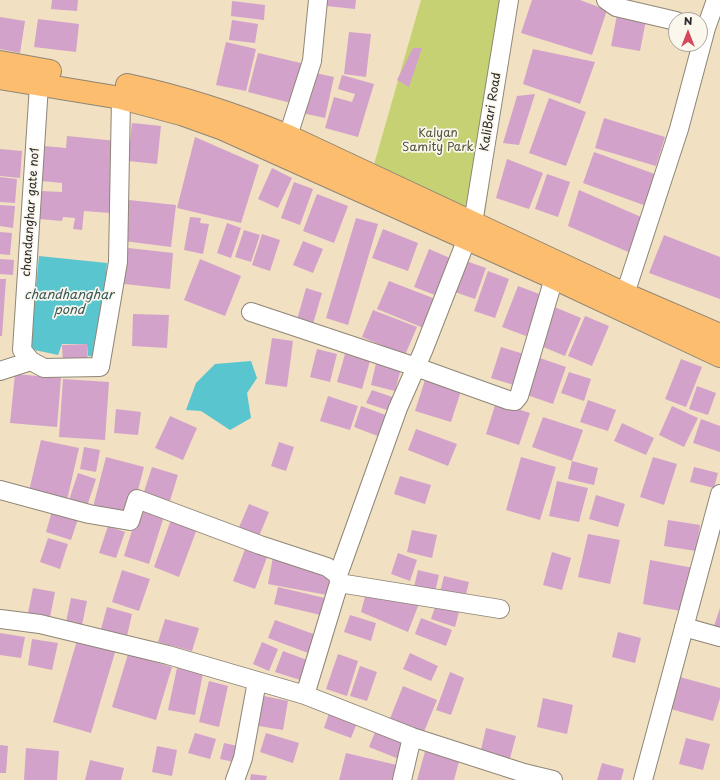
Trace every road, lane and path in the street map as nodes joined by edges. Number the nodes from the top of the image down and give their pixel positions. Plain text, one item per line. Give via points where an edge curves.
1 (318, 0) edge
2 (509, 0) edge
3 (606, 0) edge
4 (716, 0) edge
5 (708, 17) edge
6 (668, 19) edge
7 (697, 52) edge
8 (0, 62) edge
9 (0, 78) edge
10 (38, 84) junction
11 (121, 98) junction
12 (288, 136) junction
13 (470, 232) junction
14 (554, 278) junction
15 (625, 294) junction
16 (250, 312) dead end
17 (720, 335) edge
18 (720, 356) edge
19 (31, 361) junction
20 (416, 367) junction
21 (0, 371) edge
22 (0, 490) edge
23 (720, 494) edge
24 (338, 579) junction
25 (500, 609) dead end
26 (0, 619) edge
27 (684, 627) junction
28 (720, 637) edge
29 (257, 681) junction
30 (305, 695) junction
31 (412, 737) junction
32 (235, 780) edge
33 (402, 780) edge
34 (553, 780) edge
35 (643, 780) edge

1 - 12 street via 312,61
2 - 13 street, KaliBari Road
3 - 6 street via 616,7
4 - 5 street
7 - 15 street via 679,129
8 - 12 main road via 103,79 189,100 237,115
9 - 10 main road
10 - 11 main road
10 - 19 street, chandanghar gate no1 via 22,350
11 - 13 main road via 181,114 223,129
11 - 19 street via 118,262 100,367 44,368
12 - 13 main road
13 - 14 main road
13 - 15 main road
13 - 20 street, KaliBari Road
14 - 18 main road
14 - 20 street via 519,396 514,401
15 - 17 main road
16 - 20 street
19 - 21 street
20 - 24 street, KaliBari Road via 398,408
22 - 24 street via 89,514 130,521 137,499 327,567
23 - 27 street
24 - 25 street
24 - 30 street, KaliBari Road
26 - 29 street via 40,624
27 - 28 street
27 - 35 street
29 - 30 street
29 - 32 street via 243,758
30 - 31 street
31 - 33 street
31 - 34 street

